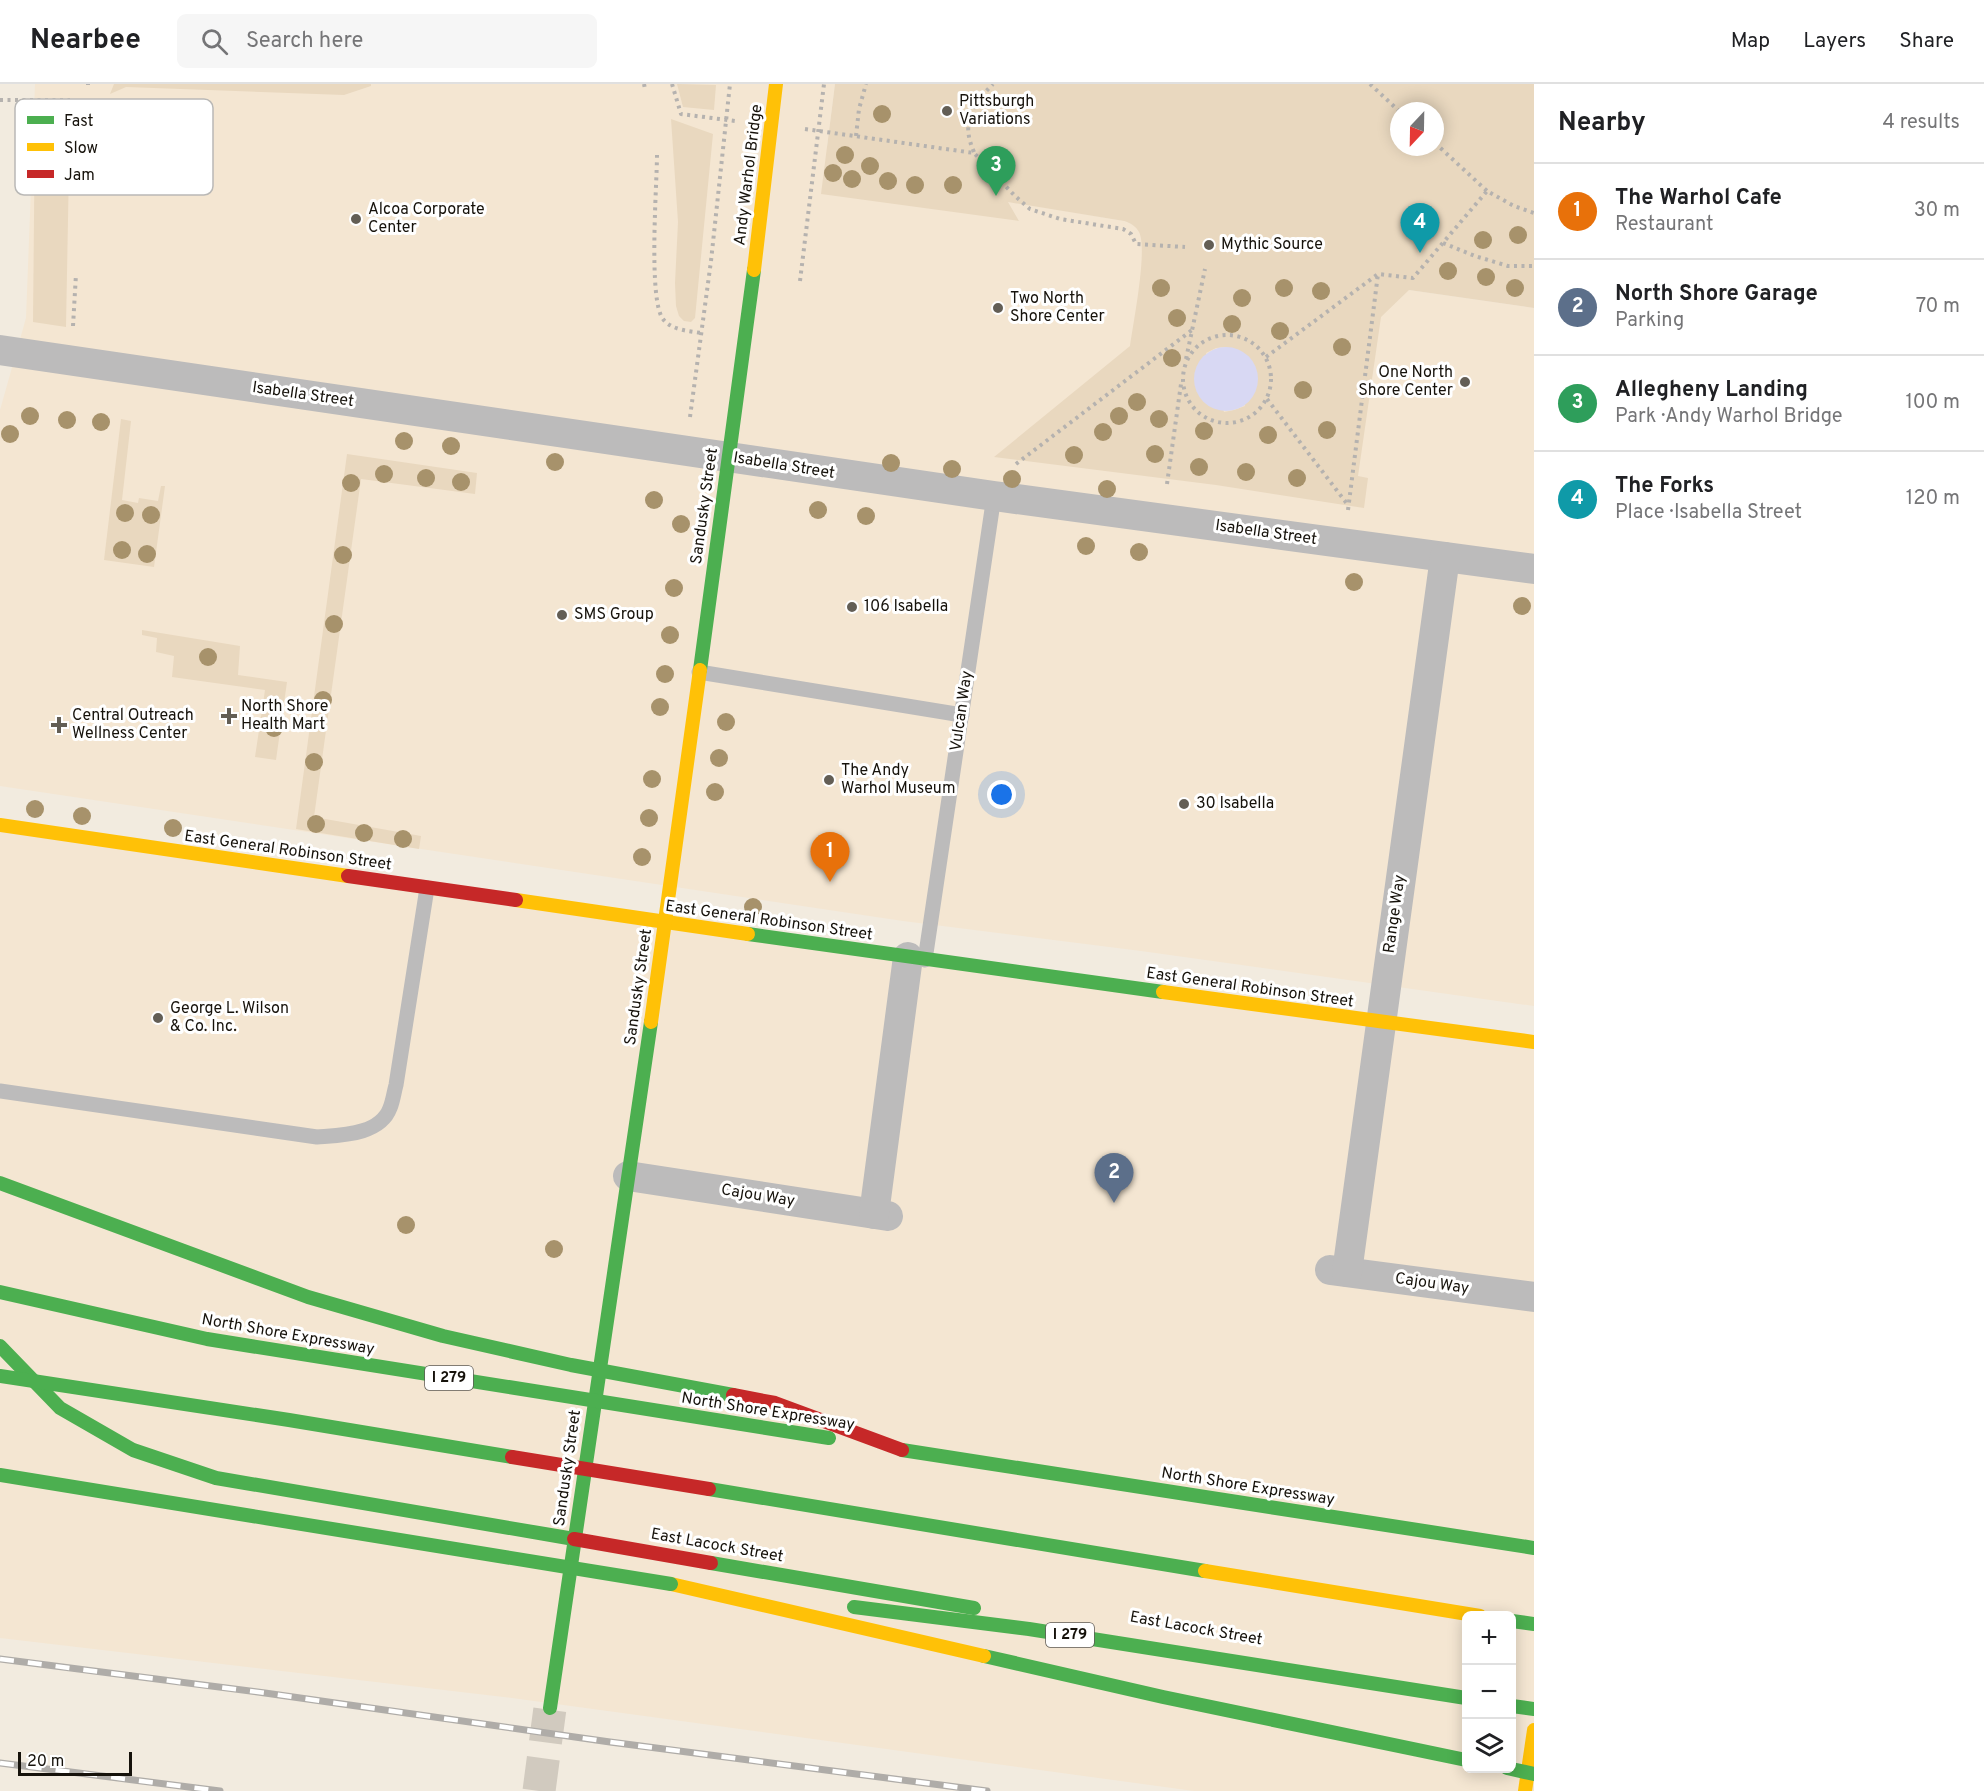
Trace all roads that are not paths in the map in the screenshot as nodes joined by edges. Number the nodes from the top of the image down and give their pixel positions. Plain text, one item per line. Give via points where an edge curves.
1 (776, 84) edge
2 (754, 270) joint
3 (0, 350) edge
4 (728, 457) junction
5 (994, 496) junction
6 (1445, 556) junction
7 (1534, 569) edge
8 (699, 672) junction
9 (962, 715) junction
10 (0, 825) edge
11 (426, 888) junction
12 (666, 923) junction
13 (917, 959) junction
14 (1380, 1022) junction
15 (1534, 1042) edge
16 (0, 1091) edge
17 (628, 1176) junction
18 (0, 1183) edge
19 (881, 1215) joint
20 (1338, 1271) joint
21 (0, 1292) edge
22 (1534, 1298) edge
23 (0, 1346) edge
24 (0, 1376) edge
25 (902, 1450) junction
26 (0, 1475) edge
27 (575, 1539) junction
28 (1534, 1548) edge
29 (671, 1584) junction
30 (810, 1602) dead end
31 (844, 1606) dead end
32 (1462, 1613) edge
33 (1516, 1622) edge
34 (1534, 1624) edge
35 (1462, 1692) edge
36 (1462, 1697) edge
37 (1516, 1702) edge
38 (1516, 1706) edge
39 (1534, 1707) edge
40 (550, 1708) tunnel mouth
41 (1534, 1730) edge
42 (1462, 1759) edge
43 (1516, 1770) edge
44 (1534, 1774) edge
45 (1525, 1791) edge

1 - 2 main road, Andy Warhol Bridge, bridge
2 - 4 main road, Sandusky Street
3 - 4 street, Isabella Street
4 - 5 street, Isabella Street
4 - 8 main road, Sandusky Street
5 - 6 street, Isabella Street
5 - 9 lane, Vulcan Way
6 - 7 street, Isabella Street
6 - 14 street, Range Way
8 - 9 lane
8 - 12 main road, Sandusky Street
9 - 13 lane, Vulcan Way
10 - 11 main road, East General Robinson Street
11 - 12 main road, East General Robinson Street
11 - 16 lane via 396,1085 390,1108 378,1125 317,1137
12 - 13 main road, East General Robinson Street
12 - 17 main road, Sandusky Street
13 - 14 main road, East General Robinson Street
13 - 19 street, Vulcan Way
14 - 15 main road, East General Robinson Street
14 - 20 street, Range Way
17 - 19 street, Cajou Way
17 - 27 main road, Sandusky Street
18 - 25 main road, bridge via 308,1298 443,1336 571,1365 775,1403
20 - 22 street, Cajou Way
21 - 25 main road, North Shore Expressway / I 279, bridge via 207,1339
23 - 27 main road, East Lacock Street via 60,1408 133,1450 216,1478
24 - 32 main road, bridge
25 - 28 main road, North Shore Expressway / I 279
26 - 29 main road, bridge
27 - 35 main road, East Lacock Street
27 - 40 main road, Sandusky Street
29 - 30 main road
29 - 42 main road via 1163,1697
31 - 36 main road, I 279 via 1029,1629
33 - 34 main road
37 - 39 main road
38 - 39 main road
41 - 45 main road
43 - 44 main road, bridge

